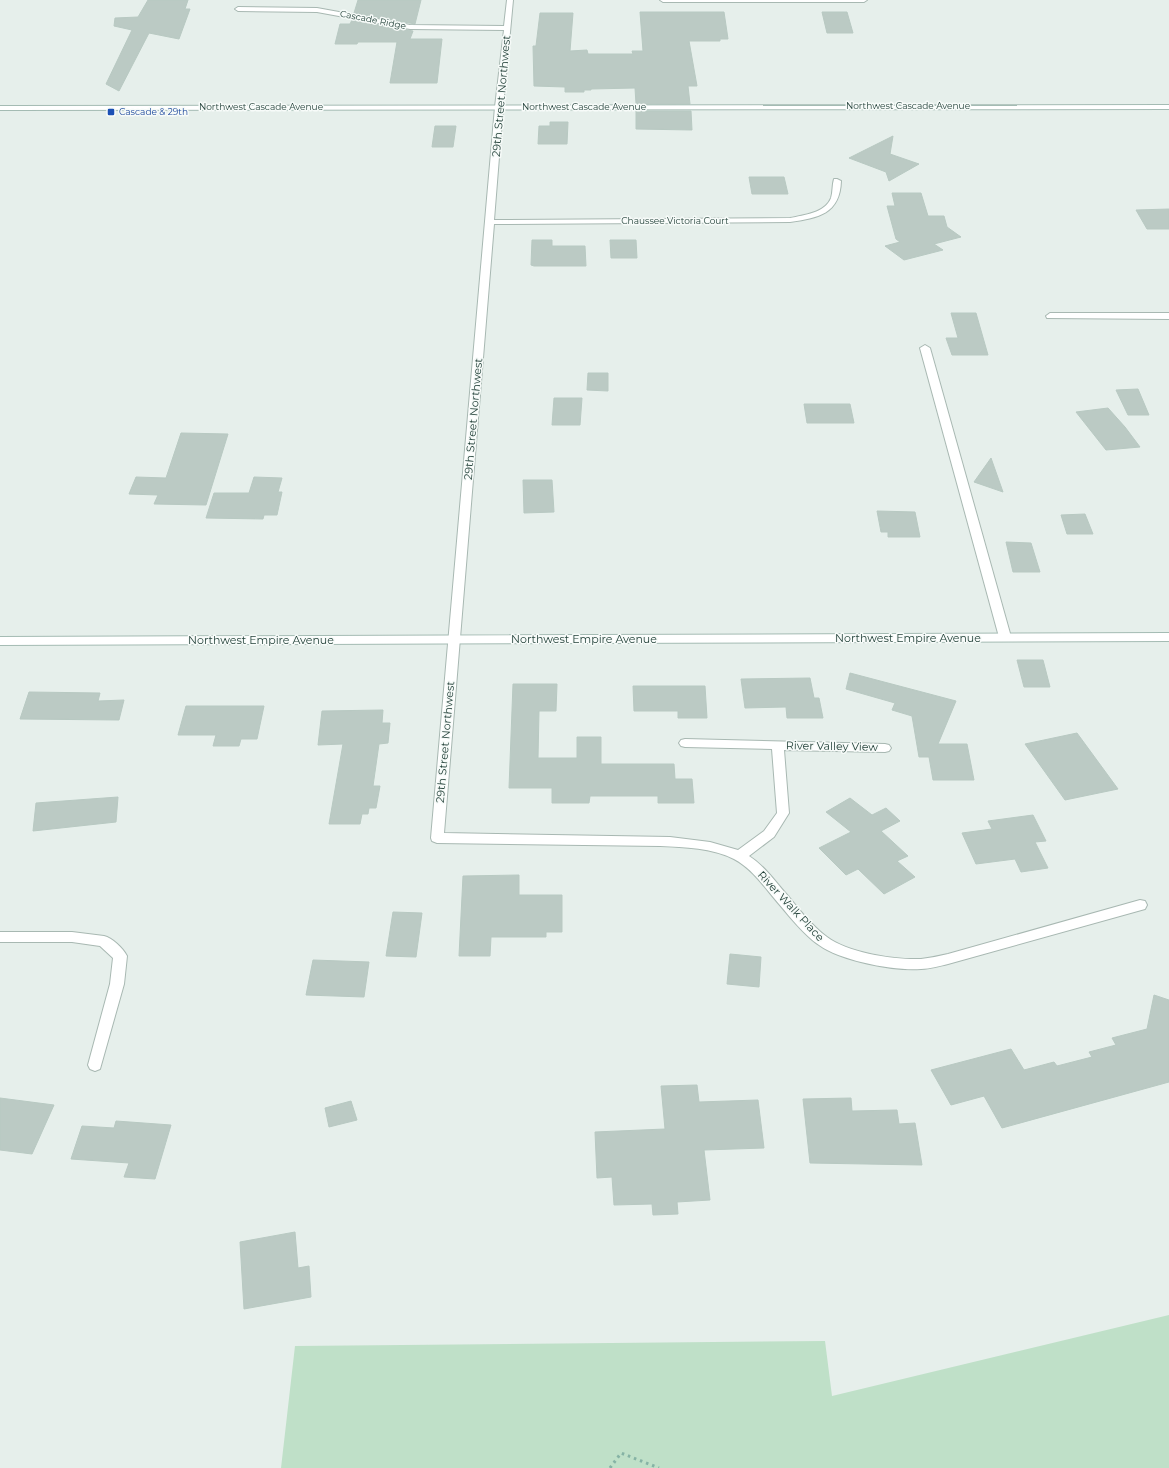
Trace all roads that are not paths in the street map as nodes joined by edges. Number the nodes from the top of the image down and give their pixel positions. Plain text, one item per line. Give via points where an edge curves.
1 (510, 0) edge
2 (663, 0) edge
3 (864, 0) edge
4 (238, 9) dead end
5 (507, 28) junction
6 (499, 107) junction
7 (1169, 107) edge
8 (0, 108) edge
9 (837, 181) dead end
10 (490, 222) junction
11 (1050, 316) dead end
12 (1169, 316) edge
13 (925, 348) dead end
14 (1005, 637) junction
15 (1169, 637) edge
16 (453, 639) junction
17 (0, 641) edge
18 (685, 743) dead end
19 (778, 745) junction
20 (885, 748) dead end
21 (437, 838) joint
22 (739, 856) junction
23 (1140, 905) dead end
24 (0, 937) edge
25 (96, 1065) dead end

1 - 5 street, 29th Street Northwest
2 - 3 street
4 - 5 street, Cascade Ridge via 317,10 410,27
5 - 6 street, 29th Street Northwest
6 - 7 street, Northwest Cascade Avenue
6 - 8 street, Northwest Cascade Avenue
6 - 10 street, 29th Street Northwest
9 - 10 street, Chaussee Victoria Court via 838,192 825,210 808,217 790,220
10 - 16 street, 29th Street Northwest
11 - 12 street
13 - 14 street
14 - 15 street, Northwest Empire Avenue
14 - 16 street, Northwest Empire Avenue
16 - 17 street, Northwest Empire Avenue
16 - 21 street, 29th Street Northwest
18 - 19 street, River Valley View
19 - 20 street, River Valley View
19 - 22 street, River Valley View via 783,813 769,834
21 - 22 street, River Walk Place via 687,842
22 - 23 street, River Walk Place via 753,865 805,924 826,943 886,961 918,964 948,959
24 - 25 street via 72,937 104,941 120,956 117,984

